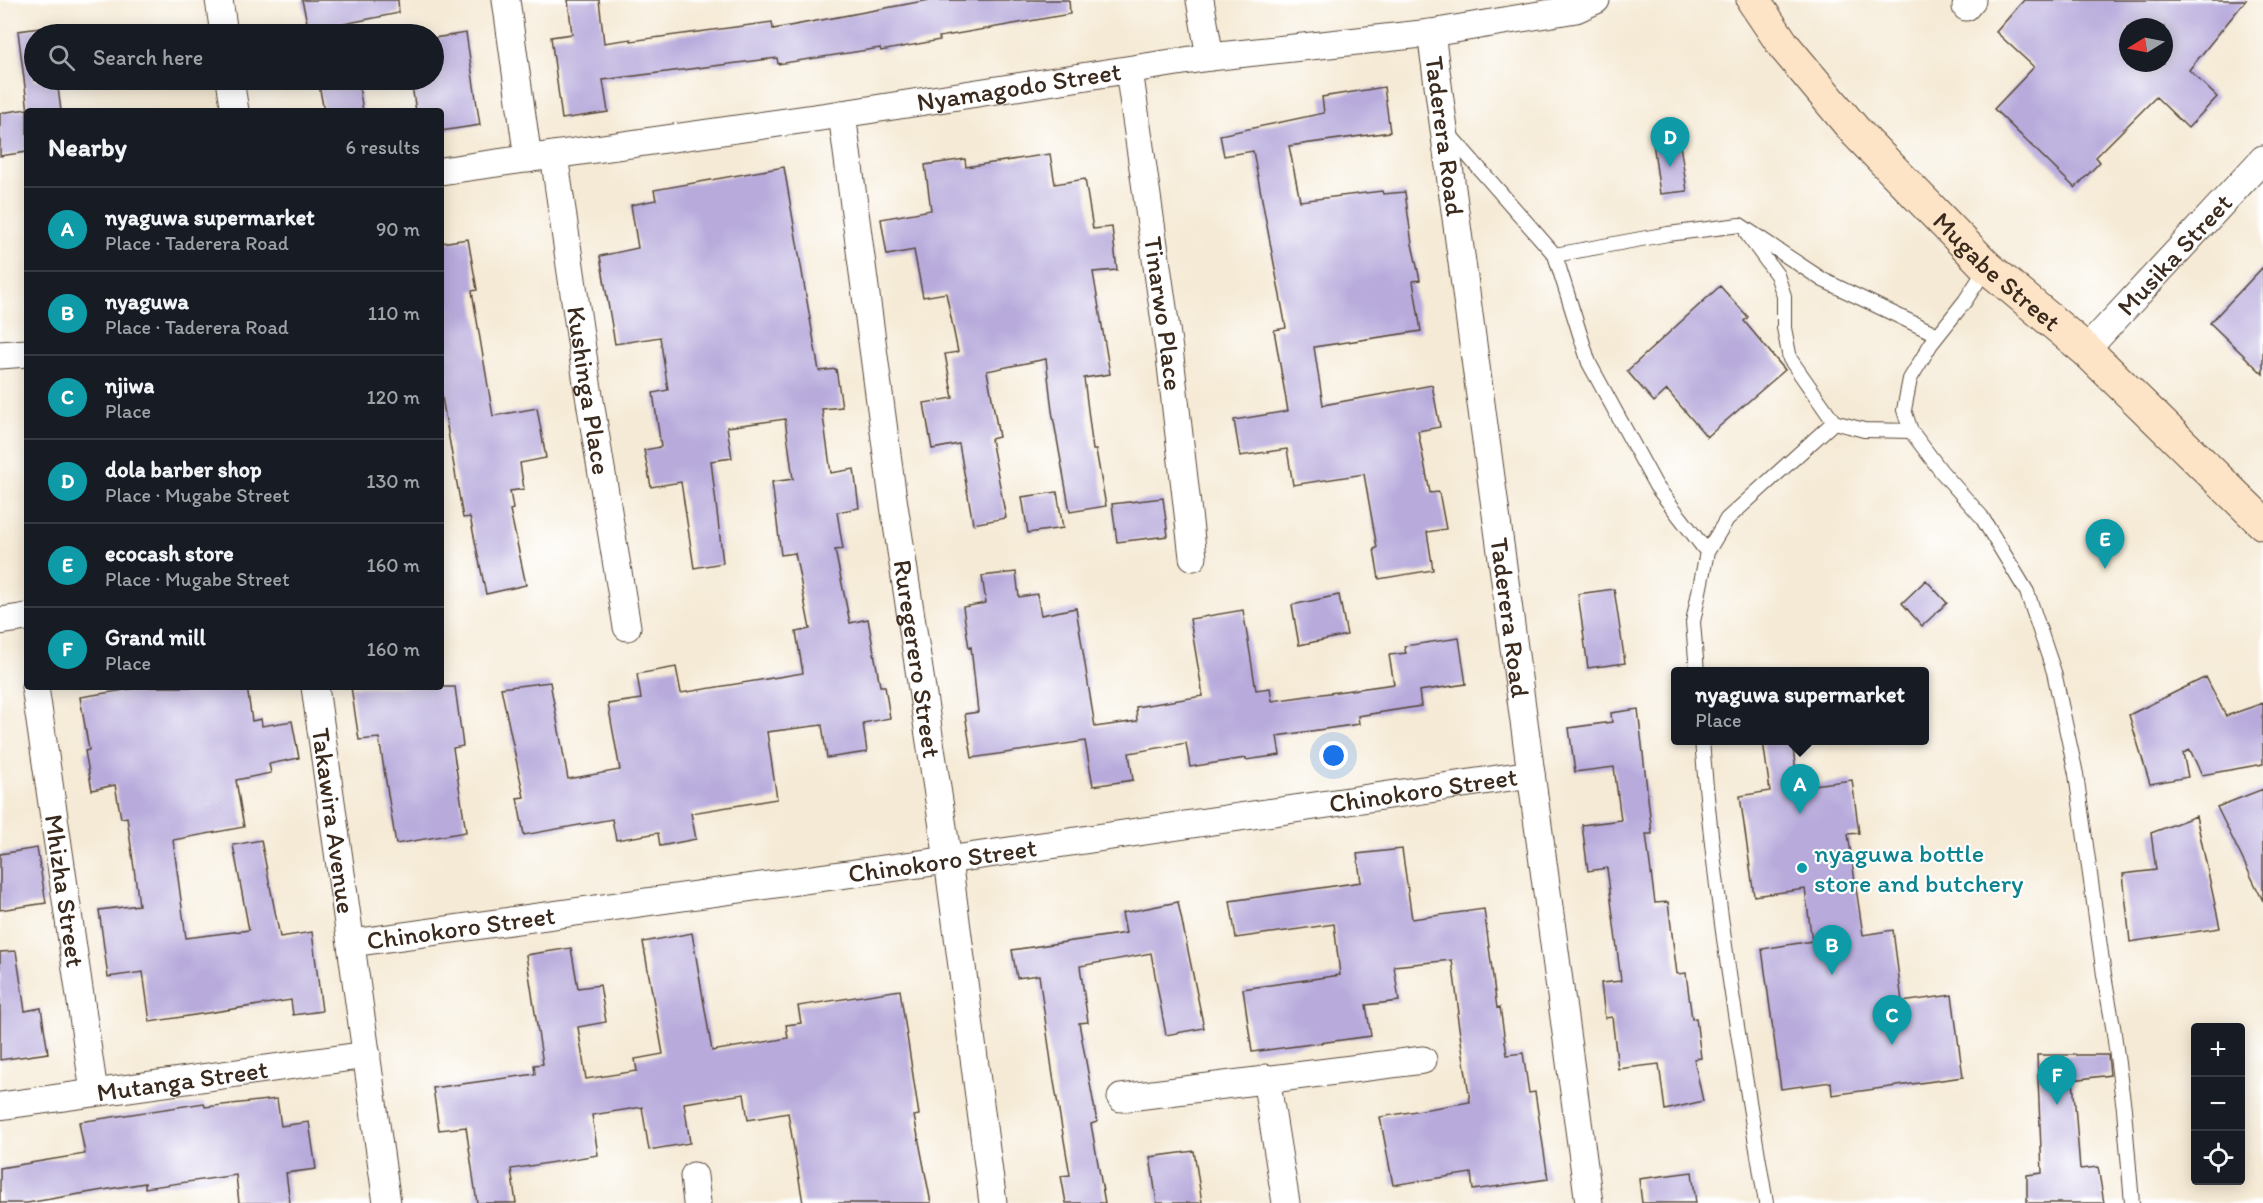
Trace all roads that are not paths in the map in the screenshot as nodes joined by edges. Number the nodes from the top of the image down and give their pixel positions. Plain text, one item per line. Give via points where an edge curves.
1 (219, 0) edge
2 (506, 0) edge
3 (1200, 0) edge
4 (1596, 0) edge
5 (1753, 0) edge
6 (223, 24) edge
7 (1431, 33) junction
8 (1210, 57) junction
9 (1129, 70) junction
10 (232, 90) edge
11 (235, 108) edge
12 (842, 114) junction
13 (1444, 130) junction
14 (541, 157) junction
15 (2263, 159) edge
16 (444, 171) edge
17 (1740, 225) junction
18 (1555, 255) junction
19 (1987, 267) junction
20 (1938, 336) junction
21 (2086, 350) junction
22 (24, 353) edge
23 (0, 355) edge
24 (1834, 422) junction
25 (1911, 430) junction
26 (2263, 523) edge
27 (1707, 552) junction
28 (1193, 557) dead end
29 (627, 627) dead end
30 (1697, 667) edge
31 (35, 690) edge
32 (315, 690) edge
33 (1702, 745) edge
34 (1531, 774) junction
35 (948, 860) junction
36 (352, 943) junction
37 (367, 1055) junction
38 (1423, 1060) dead end
39 (1266, 1078) junction
40 (94, 1092) junction
41 (1121, 1098) dead end
42 (0, 1107) edge
43 (694, 1176) dead end
44 (387, 1203) edge
45 (698, 1203) edge
46 (993, 1203) edge
47 (1286, 1203) edge
48 (1589, 1203) edge
49 (1766, 1203) edge
50 (2132, 1203) edge

1 - 6 street
2 - 14 street, Kushinga Place
3 - 8 street
4 - 7 street, Nyamagodo Street via 1576,9
5 - 19 street, Mugabe Street via 1784,46 1856,132
7 - 8 street, Nyamagodo Street
7 - 13 street, Taderera Road
8 - 9 street, Nyamagodo Street
9 - 12 street, Nyamagodo Street
9 - 28 street, Tinarwo Place via 1170,357
10 - 11 street
12 - 14 street, Nyamagodo Street
12 - 35 street, Ruregerero Street via 892,492
13 - 18 lane
13 - 34 street, Taderera Road
14 - 16 street, Nyamagodo Street
14 - 29 street, Kushinga Place via 587,383
15 - 21 street, Musika Street
17 - 18 lane
17 - 20 lane via 1823,280
17 - 24 lane via 1777,275 1784,296 1784,328 1790,359
18 - 27 lane via 1588,363 1656,486
19 - 20 lane
19 - 21 street, Mugabe Street
20 - 25 lane via 1910,379 1904,410
21 - 26 street, Mugabe Street
22 - 23 street
24 - 25 lane via 1864,430
24 - 27 lane via 1727,519
25 - 50 lane via 1981,516 2027,592 2054,672 2076,774 2115,1038
27 - 30 lane via 1693,622
31 - 40 street, Mhizha Street
32 - 36 street, Takawira Avenue
33 - 49 lane via 1732,1003
34 - 35 street, Chinokoro Street
34 - 48 street, Taderera Road
35 - 36 street, Chinokoro Street
35 - 46 street, Ruregerero Street
36 - 37 street, Takawira Avenue
37 - 40 street, Mutanga Street
37 - 44 street, Takawira Avenue
38 - 39 street
39 - 41 street
39 - 47 street
40 - 42 street, Mutanga Street
43 - 45 street

